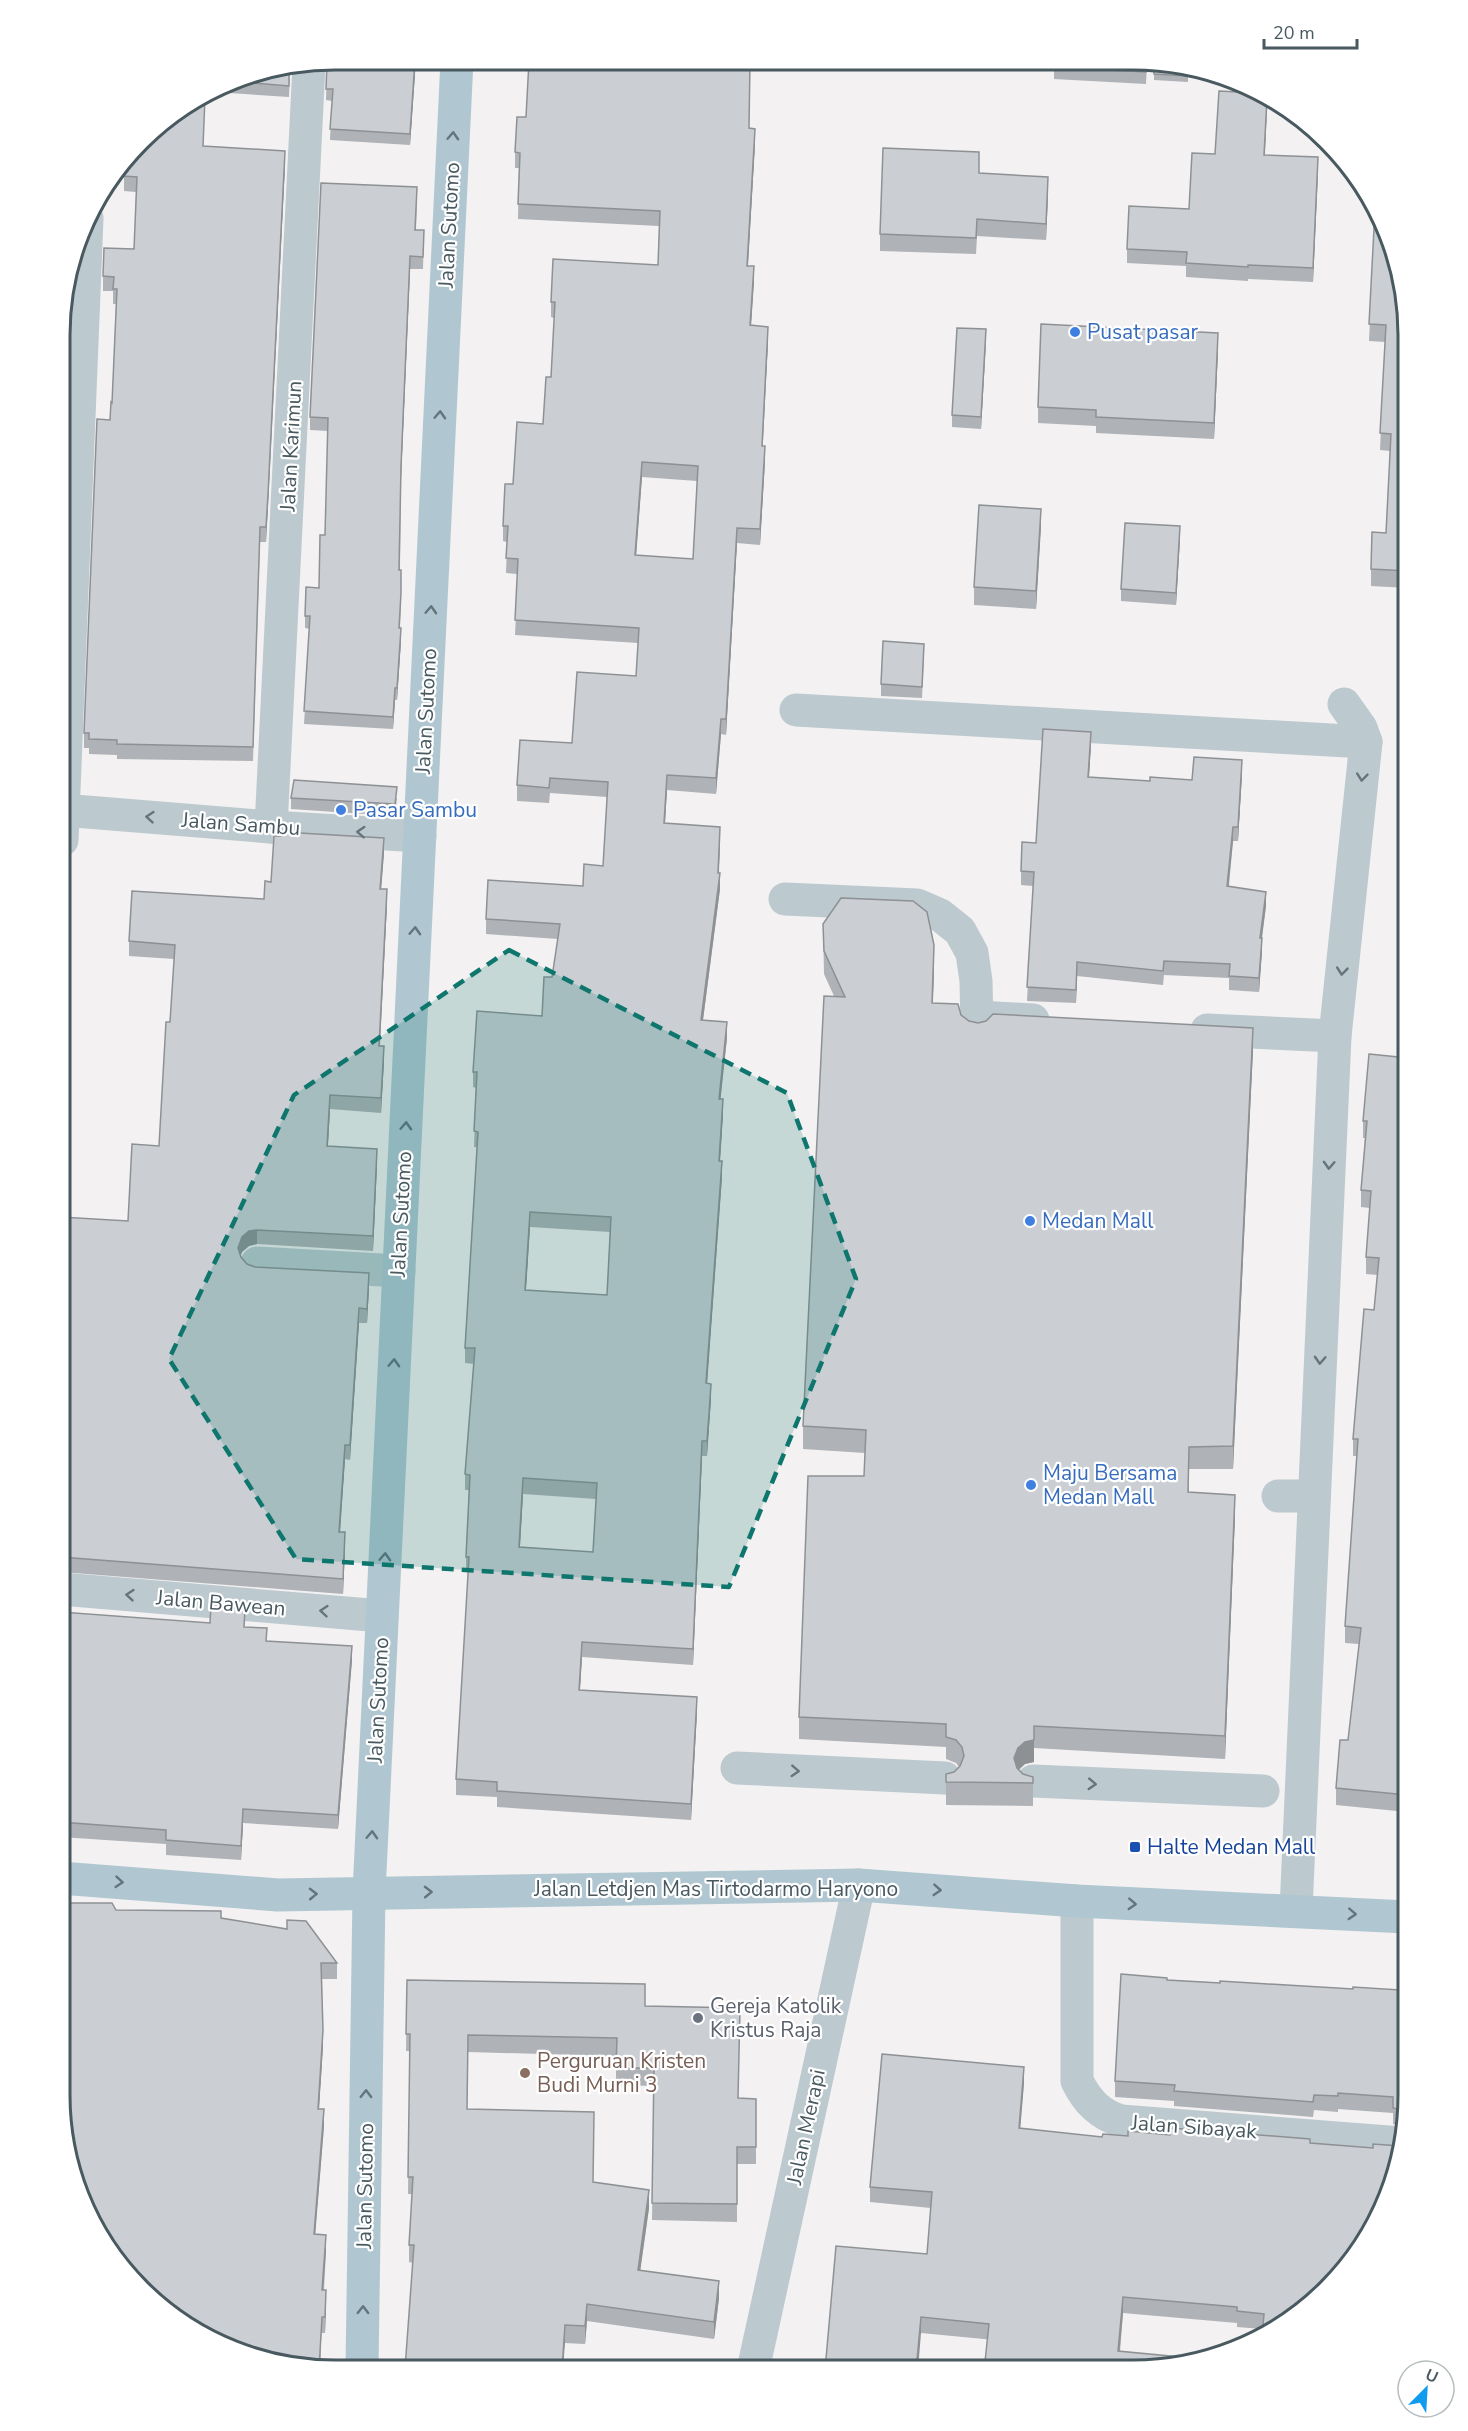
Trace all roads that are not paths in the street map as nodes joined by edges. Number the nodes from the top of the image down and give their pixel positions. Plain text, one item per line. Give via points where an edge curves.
1 (457, 70) edge
2 (309, 72) edge
3 (86, 249) edge
4 (70, 627) edge
5 (1344, 704) dead end
6 (796, 710) dead end
7 (1365, 742) junction
8 (70, 820) edge
9 (271, 827) junction
10 (420, 836) junction
11 (785, 899) dead end
12 (1059, 1022) edge
13 (1176, 1028) edge
14 (1335, 1036) junction
15 (257, 1263) dead end
16 (399, 1271) junction
17 (1278, 1496) dead end
18 (1314, 1496) junction
19 (70, 1590) edge
20 (382, 1616) junction
21 (737, 1768) dead end
22 (945, 1778) edge
23 (1033, 1781) edge
24 (1263, 1791) dead end
25 (70, 1879) edge
26 (859, 1885) junction
27 (369, 1893) junction
28 (1077, 1901) junction
29 (1296, 1910) junction
30 (1398, 1916) edge
31 (1393, 2141) edge
32 (362, 2360) edge
33 (755, 2360) edge

10 -> 1 main road, Jalan Sutomo
2 - 9 street, Jalan Karimun
3 - 4 street
5 - 7 street via 1361,728
6 - 7 street
7 -> 14 street
9 -> 8 street, Jalan Sambu
10 -> 9 street, Jalan Sambu
16 -> 10 main road, Jalan Sutomo
11 - 12 street via 917,905 940,915 960,931 972,953 977,1022
13 - 14 street
14 -> 18 street
15 - 16 street
20 -> 16 main road, Jalan Sutomo
17 - 18 street
18 - 29 street
20 -> 19 street, Jalan Bawean
27 -> 20 main road, Jalan Sutomo
21 -> 22 street
23 -> 24 street
25 -> 27 main road, Jalan Letdjen Mas Tirtodarmo Haryono via 278,1895
27 -> 26 main road, Jalan Letdjen Mas Tirtodarmo Haryono
26 -> 28 main road, Jalan Letdjen Mas Tirtodarmo Haryono
26 - 33 street, Jalan Merapi
32 -> 27 main road, Jalan Sutomo
28 -> 29 main road, Jalan Letdjen Mas Tirtodarmo Haryono
28 - 31 street, Jalan Sibayak via 1077,2081 1091,2104 1107,2117
29 -> 30 main road, Jalan Letdjen Mas Tirtodarmo Haryono

